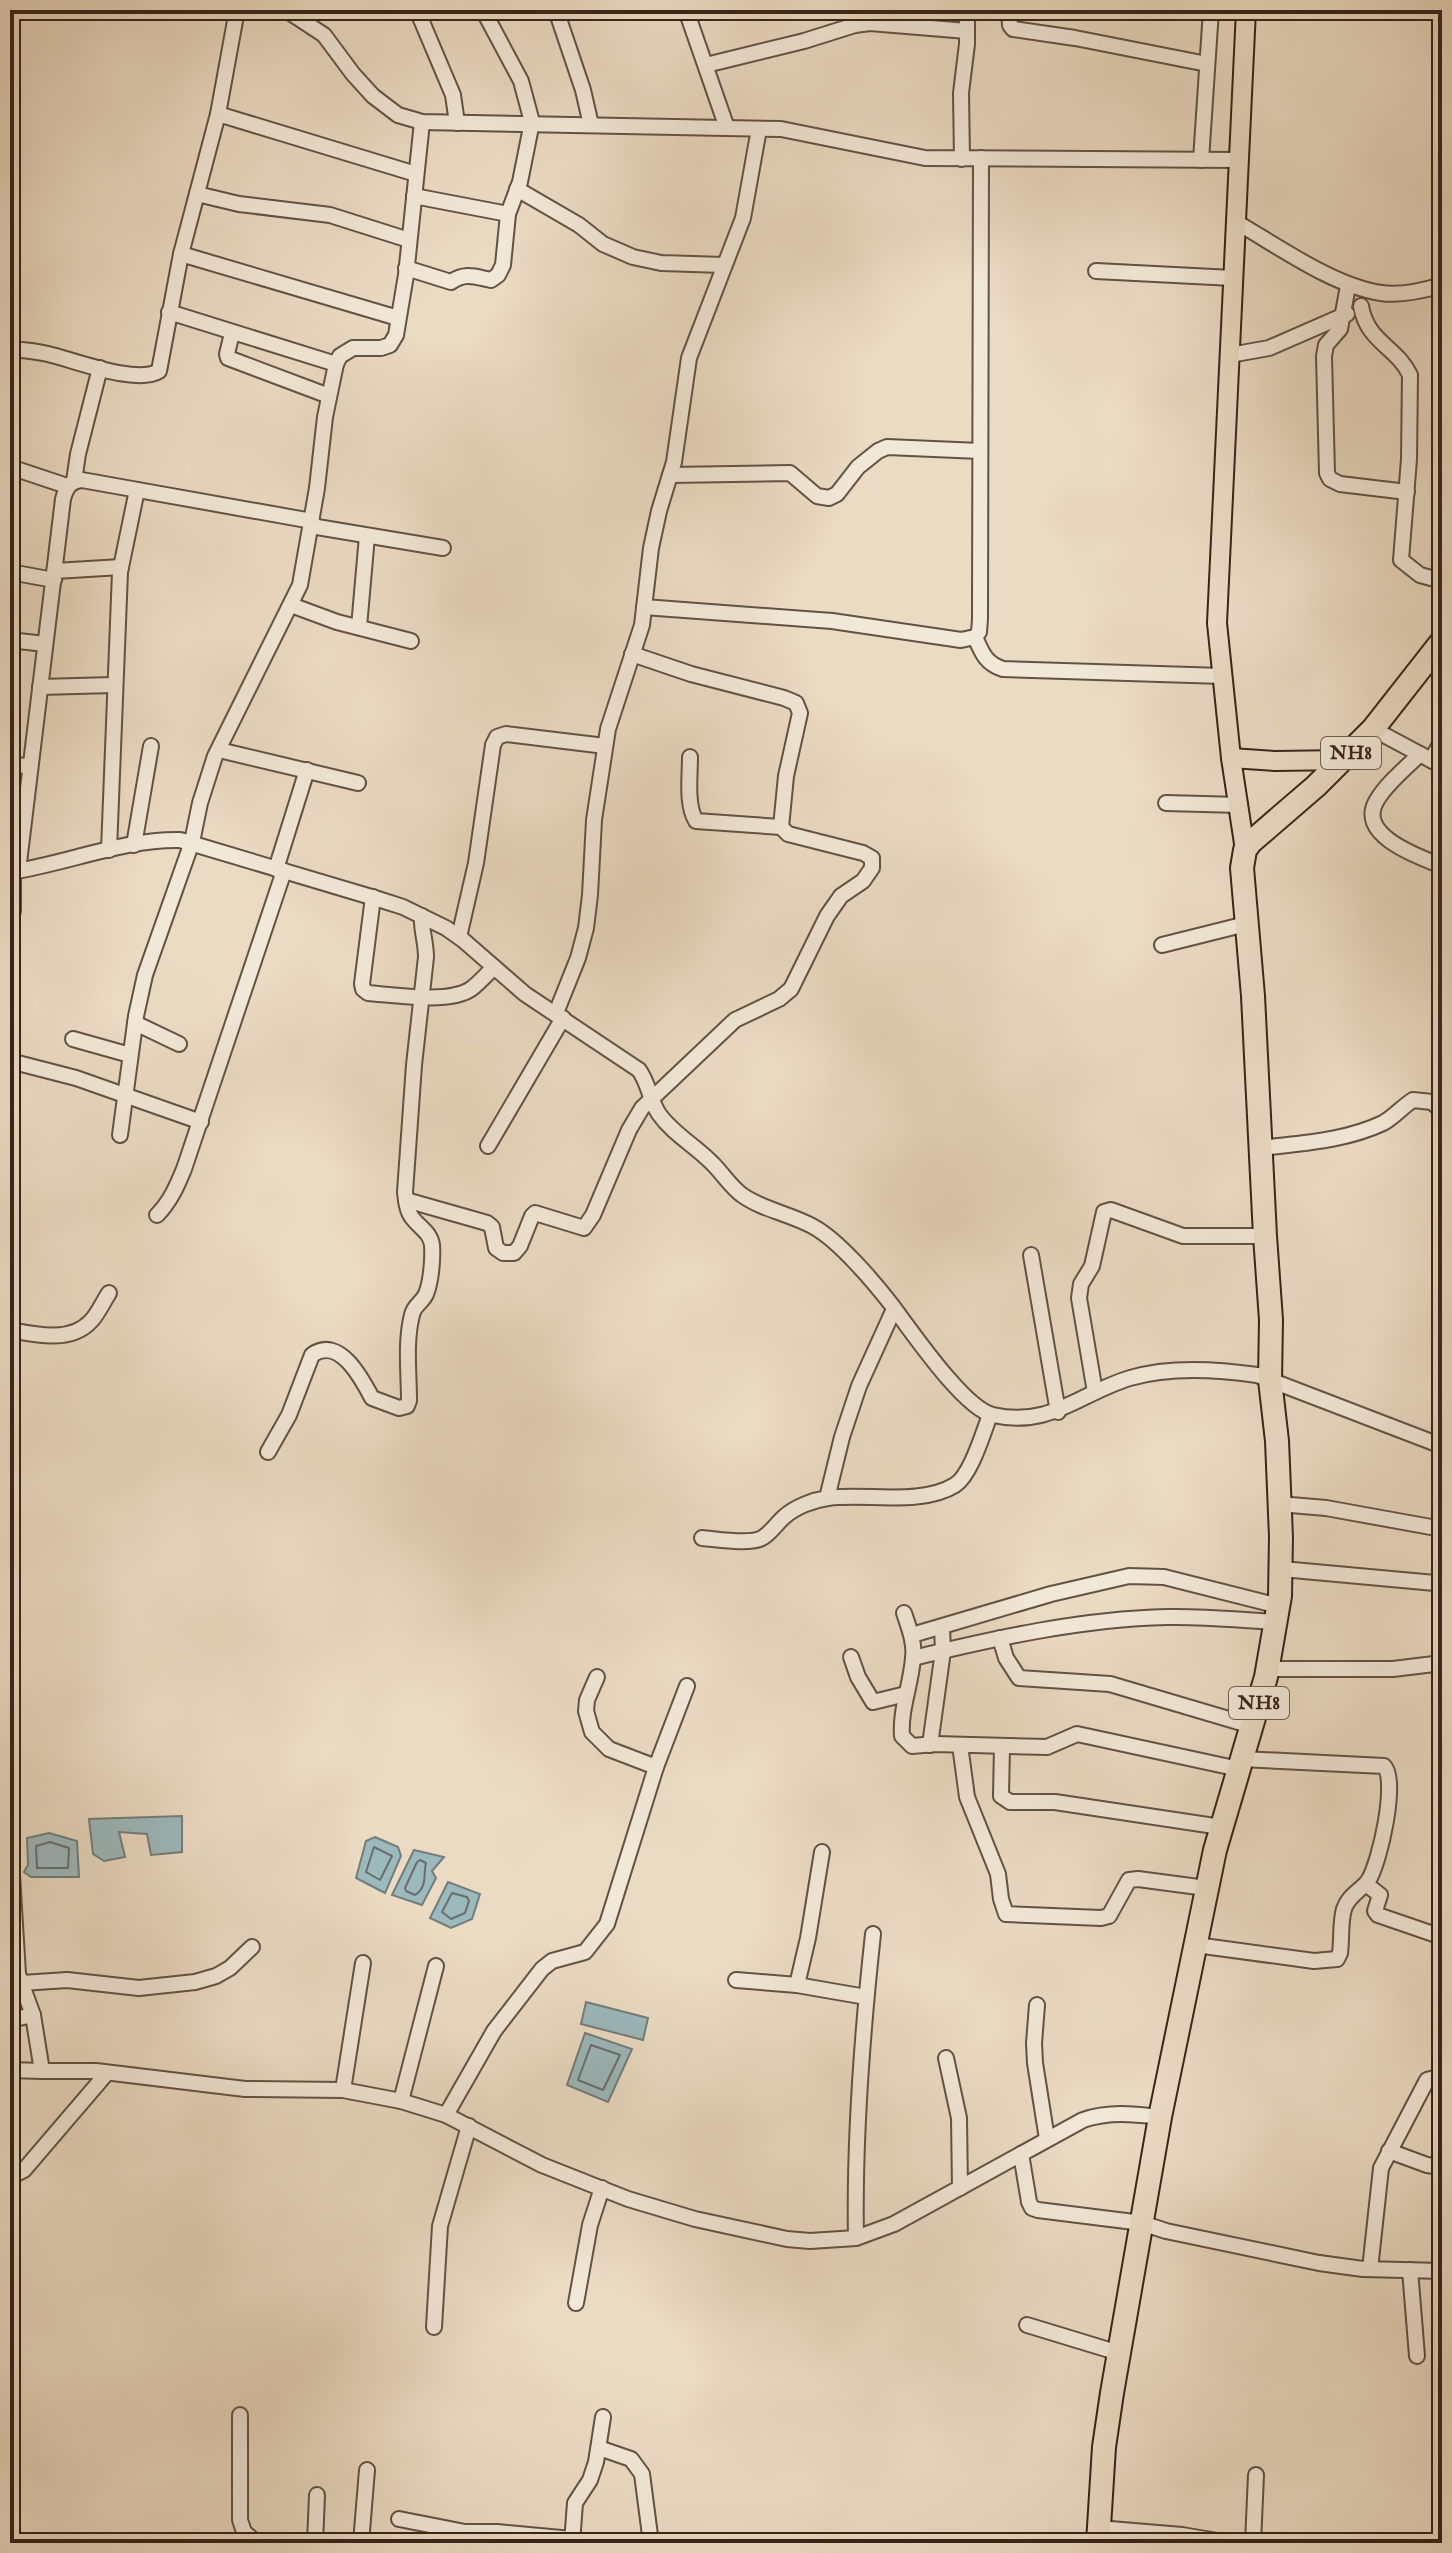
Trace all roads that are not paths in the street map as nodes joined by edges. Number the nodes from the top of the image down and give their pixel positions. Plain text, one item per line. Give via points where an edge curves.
1 (237, 10) edge
2 (286, 10) edge
3 (417, 10) edge
4 (483, 10) edge
5 (556, 10) edge
6 (686, 10) edge
7 (967, 10) edge
8 (1009, 10) edge
9 (1211, 10) edge
10 (1246, 10) edge
11 (967, 31) junction
12 (1207, 64) junction
13 (706, 65) junction
14 (218, 114) junction
15 (422, 122) junction
16 (532, 122) junction
17 (457, 123) junction
18 (591, 125) junction
19 (727, 128) junction
20 (759, 129) junction
21 (981, 158) junction
22 (962, 159) junction
23 (1201, 160) junction
24 (1239, 160) junction
25 (416, 174) junction
26 (517, 189) junction
27 (197, 194) junction
28 (414, 196) junction
29 (508, 214) junction
30 (1236, 222) junction
31 (409, 240) junction
32 (181, 254) junction
33 (724, 265) junction
34 (406, 268) junction
35 (1096, 271) dead end
36 (1233, 278) junction
37 (1442, 285) edge
38 (1348, 286) junction
39 (1375, 292) junction
40 (1361, 306) junction
41 (169, 312) junction
42 (1344, 315) junction
43 (398, 318) junction
44 (232, 333) junction
45 (10, 349) edge
46 (1230, 355) junction
47 (336, 364) junction
48 (100, 368) junction
49 (329, 396) junction
50 (980, 451) junction
51 (10, 467) edge
52 (670, 475) junction
53 (71, 484) junction
54 (137, 490) junction
55 (1407, 492) junction
56 (312, 524) junction
57 (367, 536) junction
58 (443, 548) dead end
59 (121, 567) junction
60 (10, 572) edge
61 (54, 575) junction
62 (1442, 581) edge
63 (291, 605) junction
64 (644, 607) junction
65 (359, 627) junction
66 (975, 637) junction
67 (10, 640) edge
68 (411, 641) dead end
69 (45, 644) junction
70 (1441, 645) edge
71 (632, 654) junction
72 (1223, 676) junction
73 (114, 685) junction
74 (40, 687) junction
75 (1373, 729) junction
76 (1442, 741) edge
77 (151, 746) dead end
78 (605, 746) junction
79 (219, 750) junction
80 (690, 757) dead end
81 (1231, 758) junction
82 (1344, 760) junction
83 (1431, 760) edge
84 (10, 765) edge
85 (30, 766) junction
86 (307, 770) junction
87 (358, 783) dead end
88 (1166, 803) dead end
89 (1240, 805) junction
90 (781, 827) junction
91 (192, 842) junction
92 (134, 845) junction
93 (109, 850) junction
94 (1245, 850) junction
95 (1442, 866) edge
96 (280, 870) junction
97 (14, 872) edge
98 (373, 897) junction
99 (422, 916) junction
100 (10, 917) edge
101 (1246, 924) junction
102 (459, 937) junction
103 (1162, 945) dead end
104 (494, 967) junction
105 (422, 996) junction
106 (560, 1016) junction
107 (135, 1023) junction
108 (73, 1039) dead end
109 (179, 1044) dead end
110 (130, 1055) junction
111 (10, 1061) edge
112 (124, 1095) junction
113 (653, 1099) junction
114 (1442, 1111) edge
115 (201, 1122) junction
116 (120, 1135) dead end
117 (488, 1146) dead end
118 (1261, 1148) junction
119 (406, 1200) junction
120 (157, 1215) dead end
121 (1265, 1236) junction
122 (1031, 1255) dead end
123 (109, 1293) dead end
124 (894, 1309) junction
125 (10, 1330) edge
126 (1270, 1380) junction
127 (1095, 1392) junction
128 (1058, 1412) junction
129 (990, 1415) junction
130 (1442, 1446) edge
131 (268, 1452) dead end
132 (827, 1498) junction
133 (1279, 1504) junction
134 (1442, 1529) edge
135 (702, 1538) dead end
136 (1282, 1569) junction
137 (1435, 1583) dead end
138 (904, 1613) dead end
139 (1278, 1614) junction
140 (942, 1627) junction
141 (912, 1635) junction
142 (1000, 1638) junction
143 (943, 1651) junction
144 (851, 1657) dead end
145 (913, 1658) junction
146 (1442, 1663) edge
147 (1268, 1669) junction
148 (597, 1677) dead end
149 (687, 1686) dead end
150 (906, 1694) junction
151 (1252, 1726) junction
152 (930, 1745) junction
153 (960, 1745) junction
154 (1002, 1746) junction
155 (1241, 1764) junction
156 (656, 1767) junction
157 (1221, 1827) junction
158 (10, 1842) edge
159 (822, 1852) dead end
160 (1366, 1884) junction
161 (1206, 1888) junction
162 (873, 1934) dead end
163 (1442, 1937) edge
164 (1196, 1945) junction
165 (252, 1947) dead end
166 (363, 1963) dead end
167 (436, 1966) dead end
168 (736, 1980) dead end
169 (22, 1983) junction
170 (797, 1985) junction
171 (866, 1997) junction
172 (1037, 2005) dead end
173 (33, 2015) junction
174 (10, 2020) edge
175 (946, 2058) dead end
176 (10, 2070) edge
177 (42, 2071) junction
178 (107, 2073) junction
179 (1442, 2076) edge
180 (343, 2090) junction
181 (401, 2101) junction
182 (446, 2115) junction
183 (1160, 2117) junction
184 (469, 2126) junction
185 (1047, 2139) junction
186 (1389, 2151) junction
187 (1021, 2154) junction
188 (1442, 2168) edge
189 (10, 2177) edge
190 (602, 2188) junction
191 (960, 2188) junction
192 (1442, 2194) edge
193 (1142, 2223) junction
194 (856, 2238) junction
195 (1370, 2269) junction
196 (1410, 2270) junction
197 (1442, 2271) edge
198 (576, 2303) dead end
199 (1027, 2325) dead end
200 (434, 2327) dead end
201 (1119, 2353) junction
202 (1417, 2356) dead end
203 (240, 2415) dead end
204 (603, 2417) dead end
205 (599, 2448) junction
206 (367, 2470) dead end
207 (1256, 2475) dead end
208 (317, 2495) dead end
209 (399, 2519) dead end
210 (1098, 2536) edge
211 (459, 2537) edge
212 (572, 2541) edge
213 (257, 2543) edge
214 (315, 2543) edge
215 (361, 2543) edge
216 (651, 2543) edge
217 (1229, 2543) edge
218 (1253, 2543) edge

1 - 14 street
2 - 15 street via 324,35 373,96 398,115
3 - 17 street via 453,95
4 - 16 street via 521,81
5 - 18 street
6 - 13 street
7 - 11 street
8 - 12 street via 1013,29
9 - 12 street
10 - 24 main road
11 - 13 street via 855,25
11 - 22 street
12 - 23 street
13 - 19 street
14 - 25 street
14 - 27 street
15 - 17 street
15 - 25 street
16 - 17 street
16 - 18 street
16 - 26 street
18 - 19 street
19 - 20 street
20 - 22 street via 925,158
20 - 33 street via 743,218
21 - 22 street
21 - 23 street
21 - 50 street
23 - 24 street
24 - 30 main road
25 - 28 street
26 - 29 street
26 - 33 street via 633,257
27 - 31 street via 330,215
27 - 32 street
28 - 29 street
28 - 31 street
29 - 34 street via 503,265 491,280 474,275 444,282
30 - 36 main road
30 - 38 street
31 - 34 street
32 - 41 street
32 - 43 street
33 - 52 street via 689,358
34 - 43 street
35 - 36 street
36 - 46 main road
37 - 39 street via 1409,293
38 - 39 street
38 - 42 street
39 - 40 street
40 - 42 street
40 - 55 street via 1363,322 1410,375
41 - 44 street
41 - 48 street via 159,371 147,376
42 - 46 street via 1269,348
42 - 55 street via 1324,356 1327,473 1340,484
43 - 47 street via 390,345 353,348
44 - 47 street
44 - 49 street via 228,358
45 - 48 street
46 - 72 main road via 1217,623
47 - 49 street
48 - 53 street
49 - 56 street
50 - 52 street via 887,447 858,467 829,498 817,496 790,473
50 - 66 street via 980,619
51 - 53 street
52 - 64 street via 651,548
53 - 54 street
53 - 61 street via 63,499
54 - 56 street
54 - 59 street
55 - 62 street via 1401,560 1420,575
56 - 57 street
56 - 63 street via 303,575
57 - 58 street
57 - 65 street
59 - 61 street
59 - 73 street
60 - 61 street
61 - 69 street
63 - 65 street
63 - 79 street
64 - 66 street via 832,621 961,640
64 - 71 street
65 - 68 street
66 - 72 street via 991,666 1003,669
67 - 69 street
69 - 74 street
70 - 75 highway, NH8
71 - 78 street
71 - 90 street via 796,703 800,713
72 - 81 main road
73 - 74 street
73 - 93 street
74 - 85 street
75 - 82 highway, NH8
75 - 83 street
76 - 83 street
77 - 92 street
78 - 102 street via 515,734 497,737
78 - 106 street via 586,928
79 - 86 street
79 - 91 street
80 - 90 street via 696,821
81 - 82 main road
81 - 89 main road
82 - 94 highway, NH8
83 - 95 street via 1378,797 1374,822 1390,841
84 - 85 street
85 - 97 street
86 - 87 street
86 - 96 street
88 - 89 street
89 - 94 main road
90 - 113 street via 788,834 863,853 872,858 872,868 827,916 791,989 735,1020
91 - 92 street
91 - 96 street
91 - 107 street via 145,975
92 - 93 street
93 - 97 street
94 - 101 highway, NH8
96 - 98 street
96 - 115 street
97 - 100 street
98 - 99 street
98 - 105 street via 363,989
99 - 102 street
99 - 105 street
101 - 103 street
101 - 118 highway, NH8
102 - 104 street
104 - 105 street via 461,994
104 - 106 street
105 - 119 street
106 - 113 street via 639,1070
106 - 117 street
107 - 109 street
107 - 110 street
108 - 110 street
110 - 112 street
111 - 112 street
112 - 115 street
112 - 116 street
113 - 119 street via 629,1130 584,1228 535,1213 520,1246 514,1253 503,1253 487,1223
113 - 124 street via 668,1125 737,1191 823,1233
114 - 118 street via 1432,1102 1413,1100 1383,1123 1353,1134
115 - 120 street via 175,1191
118 - 121 highway, NH8
119 - 131 street via 432,1251 426,1293 411,1316 407,1406 372,1398 349,1361 325,1349 318,1351
121 - 126 highway, NH8
121 - 127 street via 1183,1236 1104,1212 1079,1298
122 - 128 street
123 - 125 street via 92,1321 79,1331 61,1336
124 - 129 street via 959,1389
124 - 132 street via 859,1386
126 - 127 street via 1243,1373 1173,1370 1132,1377
126 - 130 street
126 - 133 highway, NH8
127 - 128 street
128 - 129 street
129 - 132 street via 959,1483 922,1496
132 - 135 street via 799,1506 763,1538
133 - 134 street
133 - 136 highway, NH8
136 - 137 street
136 - 139 highway, NH8
138 - 141 street
139 - 140 street via 1164,1577 1129,1576
139 - 142 street via 1094,1623
139 - 147 highway, NH8
140 - 141 street
140 - 143 street
141 - 145 street
142 - 143 street
142 - 151 street via 1019,1678 1110,1684
143 - 145 street
143 - 152 street
144 - 150 street via 873,1702
145 - 150 street
146 - 147 street via 1393,1669
147 - 151 highway, NH8
148 - 156 street via 587,1700 592,1732 609,1749
149 - 156 street
150 - 152 street via 902,1736 912,1746
151 - 155 highway, NH8
152 - 153 street
153 - 154 street
153 - 161 street via 967,1797 998,1874 1006,1914 1109,1916 1129,1880
154 - 155 street via 1047,1747 1077,1734
154 - 157 street via 1001,1796 1010,1802 1055,1802
155 - 157 highway, NH8
155 - 160 street via 1384,1766 1385,1824
156 - 182 street via 607,1924 585,1952 552,1961 514,2002
157 - 161 highway, NH8
158 - 169 street
159 - 170 street
160 - 163 street via 1380,1895 1378,1915
160 - 164 street via 1344,1908 1337,1959 1314,1961
161 - 164 highway, NH8
162 - 171 street
164 - 183 highway, NH8
165 - 169 street via 230,1968 195,1982 139,1988 88,1981
166 - 180 street
167 - 181 street
168 - 170 street
169 - 173 street
170 - 171 street
171 - 194 street
172 - 185 street via 1035,2063
173 - 174 street
173 - 177 street
175 - 191 street via 959,2118
176 - 177 street
177 - 178 street
178 - 180 street via 245,2089
178 - 189 street via 24,2170
179 - 186 street via 1427,2080
180 - 181 street
181 - 182 street
182 - 184 street
183 - 185 street via 1099,2114
183 - 193 highway, NH8
184 - 190 street via 542,2165
184 - 200 street via 440,2226
185 - 187 street
186 - 188 street
186 - 195 street via 1377,2186
187 - 191 street
187 - 193 street via 1032,2208
188 - 192 street
190 - 194 street via 695,2219 787,2239
190 - 198 street
191 - 194 street
193 - 195 street via 1319,2263
193 - 201 highway, NH8
195 - 196 street
196 - 197 street
196 - 202 street
199 - 201 street
201 - 210 highway, NH8 via 1104,2447
203 - 213 street via 240,2520
204 - 205 street
205 - 212 street via 590,2480 575,2503
205 - 216 street via 631,2459 642,2474
206 - 215 street
207 - 218 street
208 - 214 street
209 - 211 street
210 - 217 street via 1182,2535
211 - 212 street

